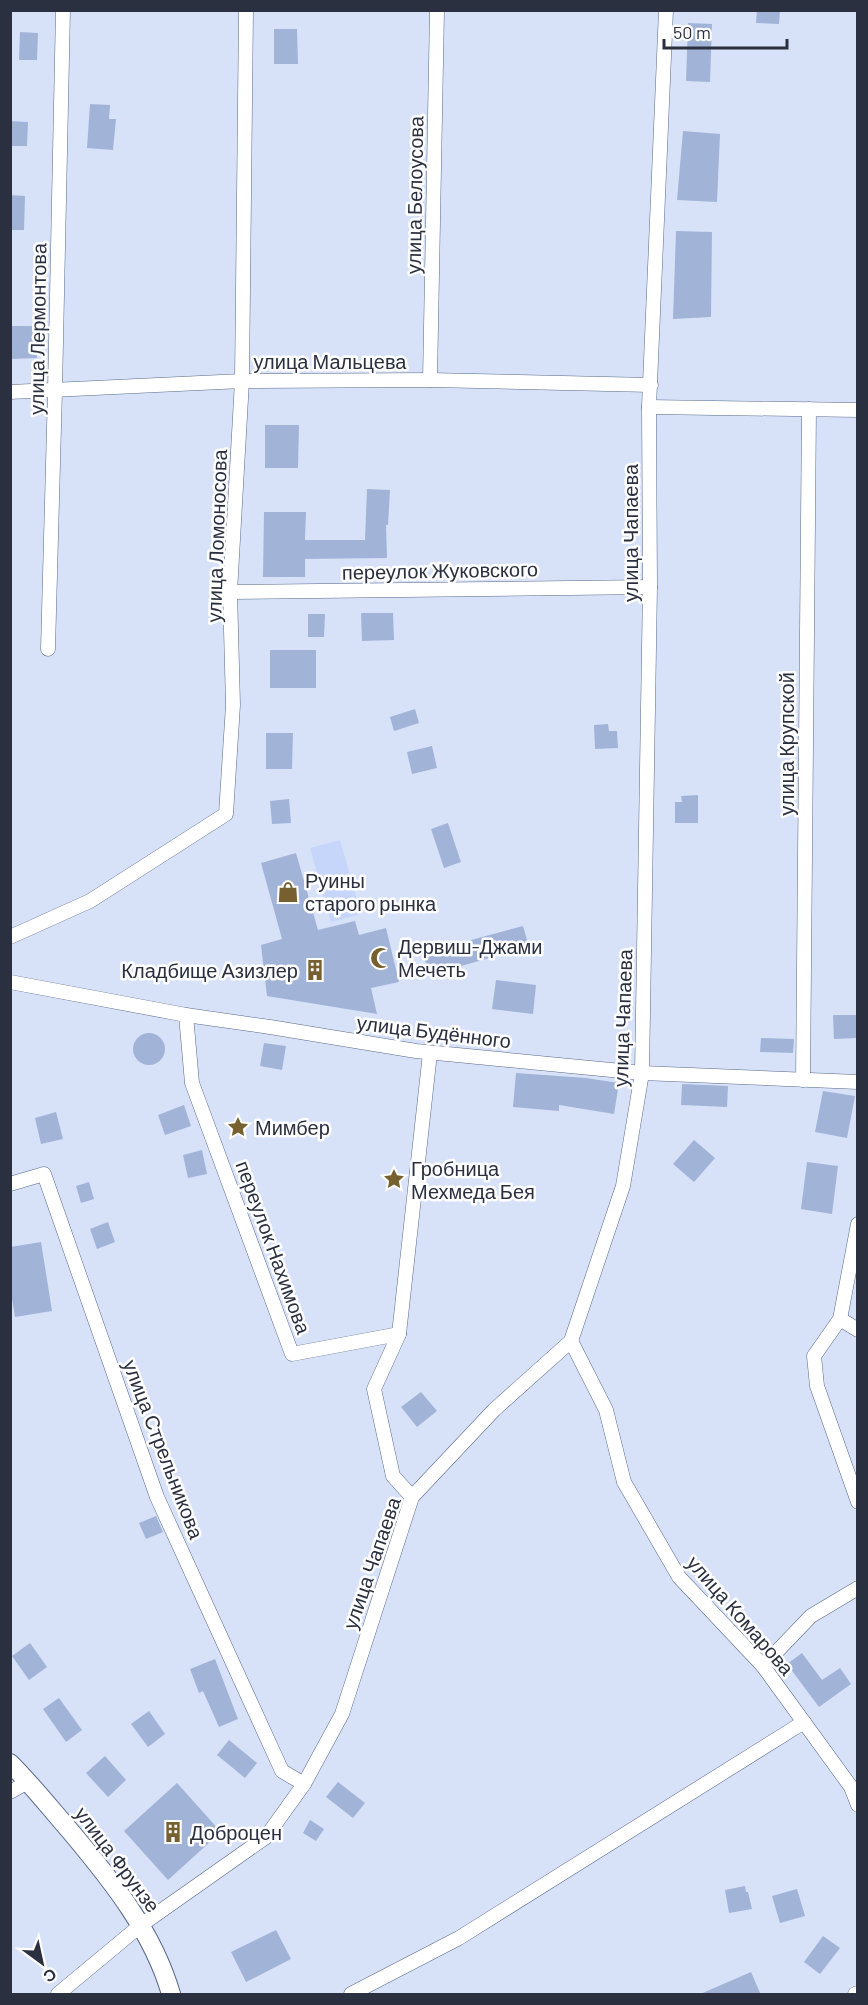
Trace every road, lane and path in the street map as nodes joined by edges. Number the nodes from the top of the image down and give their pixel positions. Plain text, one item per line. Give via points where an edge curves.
1 (63, 10) edge
2 (246, 10) edge
3 (437, 10) edge
4 (666, 10) edge
5 (430, 380) junction
6 (242, 381) junction
7 (651, 385) junction
8 (55, 390) junction
9 (10, 392) edge
10 (649, 407) junction
11 (809, 409) junction
12 (858, 410) edge
13 (650, 587) junction
14 (230, 592) junction
15 (48, 649) dead end
16 (10, 938) edge
17 (10, 982) edge
18 (186, 1015) junction
19 (430, 1053) junction
20 (642, 1073) junction
21 (803, 1080) junction
22 (858, 1082) edge
23 (10, 1184) edge
24 (858, 1224) edge
25 (840, 1319) junction
26 (858, 1330) edge
27 (399, 1334) junction
28 (571, 1341) junction
29 (412, 1497) junction
30 (858, 1502) edge
31 (858, 1588) edge
32 (763, 1666) junction
33 (804, 1722) junction
34 (10, 1763) edge
35 (28, 1782) junction
36 (304, 1784) junction
37 (10, 1792) edge
38 (858, 1805) edge
39 (141, 1925) junction
40 (58, 1995) edge
41 (171, 1995) edge
42 (351, 1995) edge

1 - 8 street, улица Лермонтова
2 - 6 street, улица Ломоносова
3 - 5 street, улица Белоусова
4 - 7 street, улица Чапаева
5 - 6 street, улица Мальцева
5 - 7 street, улица Мальцева
6 - 8 street, улица Мальцева
6 - 14 street, улица Ломоносова
7 - 10 street, улица Чапаева
8 - 9 street, улица Мальцева
8 - 15 street, улица Лермонтова
10 - 11 street
10 - 13 street, улица Чапаева
11 - 12 street
11 - 21 street, улица Крупской
13 - 14 street, переулок Жуковского
13 - 20 street, улица Чапаева
14 - 16 street, улица Ломоносова via 233,705 226,814 90,902
17 - 18 street, улица Будённого
18 - 19 street, улица Будённого
18 - 27 street, переулок Нахимова via 192,1083 292,1354
19 - 20 street, улица Будённого
19 - 27 street
20 - 21 street, улица Будённого
20 - 28 street, улица Чапаева via 623,1186
21 - 22 street, улица Будённого
23 - 36 street, улица Стрельникова via 44,1174 157,1497 282,1771
24 - 25 street
25 - 26 street
25 - 30 street via 814,1356 817,1386
27 - 29 street via 374,1389 393,1476
28 - 29 street, улица Чапаева via 494,1410
28 - 32 street, улица Комарова via 606,1410 624,1482 679,1577
29 - 36 street, улица Чапаева via 342,1714
31 - 32 street via 811,1616
32 - 33 street, улица Комарова
33 - 38 street, улица Комарова via 851,1787
33 - 42 street via 459,1938
34 - 35 main road, улица Фрунзе
35 - 37 street
35 - 39 main road, улица Фрунзе via 102,1869
36 - 39 street, улица Чапаева via 266,1837
39 - 40 street, улица Чапаева
39 - 41 main road, улица Фрунзе via 156,1952

